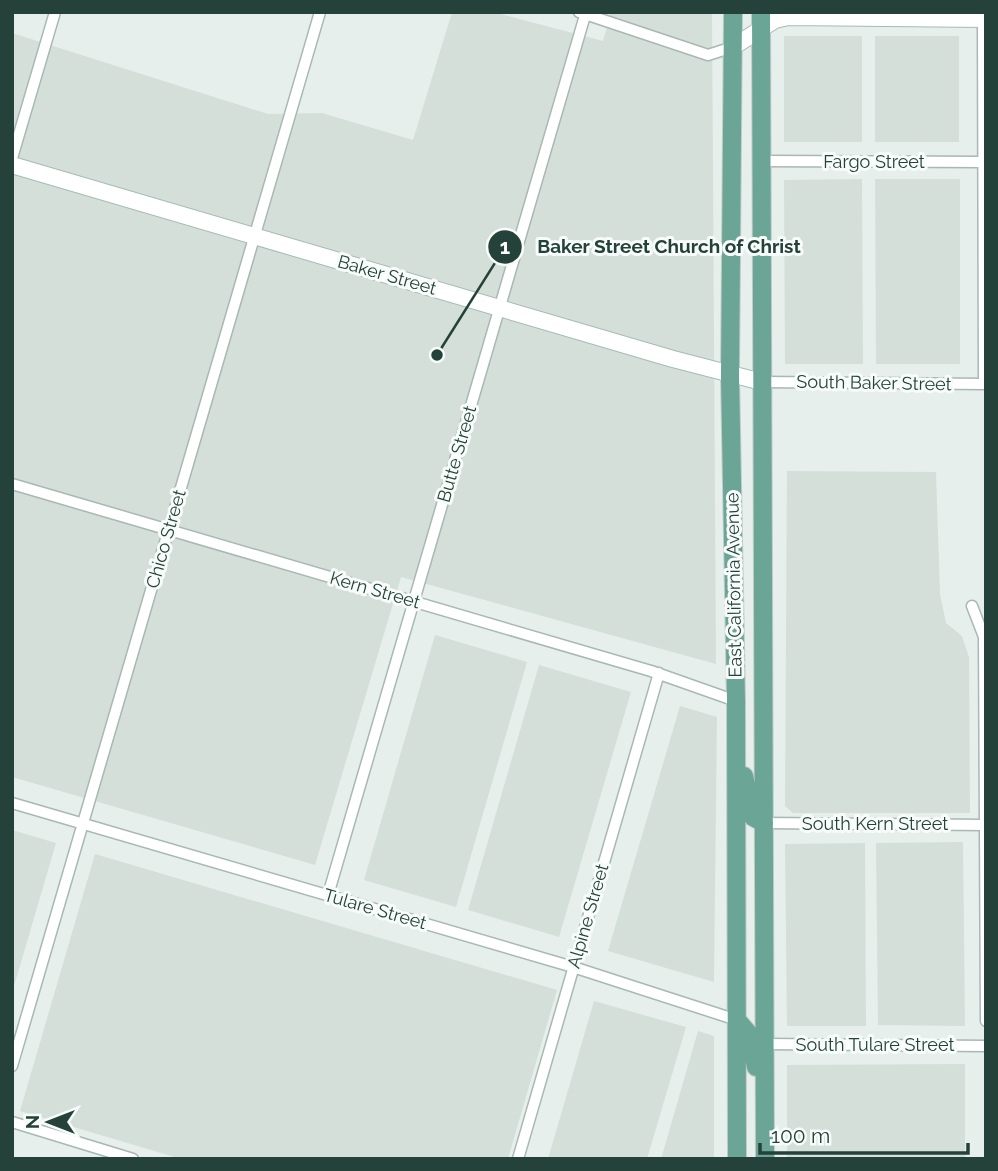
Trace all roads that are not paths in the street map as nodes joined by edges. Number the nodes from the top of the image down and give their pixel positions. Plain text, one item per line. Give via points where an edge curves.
1 (55, 12) edge
2 (320, 12) edge
3 (733, 12) edge
4 (583, 13) edge
5 (984, 19) edge
6 (761, 20) edge
7 (733, 47) junction
8 (12, 158) edge
9 (761, 161) junction
10 (985, 162) edge
11 (12, 165) edge
12 (255, 236) junction
13 (499, 308) junction
14 (730, 376) junction
15 (762, 382) junction
16 (985, 384) edge
17 (12, 484) edge
18 (169, 530) junction
19 (414, 601) junction
20 (972, 606) dead end
21 (659, 673) junction
22 (736, 701) junction
23 (736, 727) junction
24 (12, 803) edge
25 (83, 823) junction
26 (764, 823) junction
27 (985, 825) edge
28 (328, 895) junction
29 (572, 967) junction
30 (737, 1020) junction
31 (986, 1021) edge
32 (765, 1044) junction
33 (986, 1045) edge
34 (12, 1066) edge
35 (12, 1122) edge
36 (765, 1126) junction
37 (133, 1159) edge
38 (518, 1159) edge
39 (737, 1159) edge
40 (765, 1159) edge

1 - 8 street
2 - 12 street, Chico Street
3 - 7 main road, East California Avenue
4 - 7 street via 708,55
4 - 13 street, Butte Street
5 - 6 street
5 - 10 street
6 - 7 street
6 - 9 main road, East California Avenue
7 - 14 main road, East California Avenue
9 - 10 street, Fargo Street
9 - 15 main road, East California Avenue
10 - 16 street
11 - 12 street, Baker Street
12 - 13 street, Baker Street
12 - 18 street, Chico Street
13 - 14 street, Baker Street
13 - 19 street, Butte Street
14 - 15 street, Baker Street
14 - 22 main road, East California Avenue
15 - 16 street, South Baker Street
15 - 26 main road, East California Avenue
17 - 18 street, Kern Street
18 - 19 street, Kern Street
18 - 25 street, Chico Street
19 - 21 street, Kern Street
19 - 28 street, Butte Street
20 - 27 street via 984,637
21 - 22 street, Kern Street
21 - 29 street, Alpine Street
22 - 23 main road, East California Avenue
23 - 26 main road via 753,817
23 - 30 main road, East California Avenue
24 - 25 street, Tulare Street
25 - 28 street, Tulare Street
25 - 34 street, Chico Street
26 - 27 street, South Kern Street
26 - 32 main road, East California Avenue
27 - 31 street
28 - 29 street, Tulare Street
29 - 30 street, Tulare Street
29 - 38 street, Alpine Street
30 - 36 main road via 749,1034
30 - 39 main road, East California Avenue
32 - 33 street, South Tulare Street
32 - 36 main road, East California Avenue
35 - 37 street
36 - 40 main road, East California Avenue

